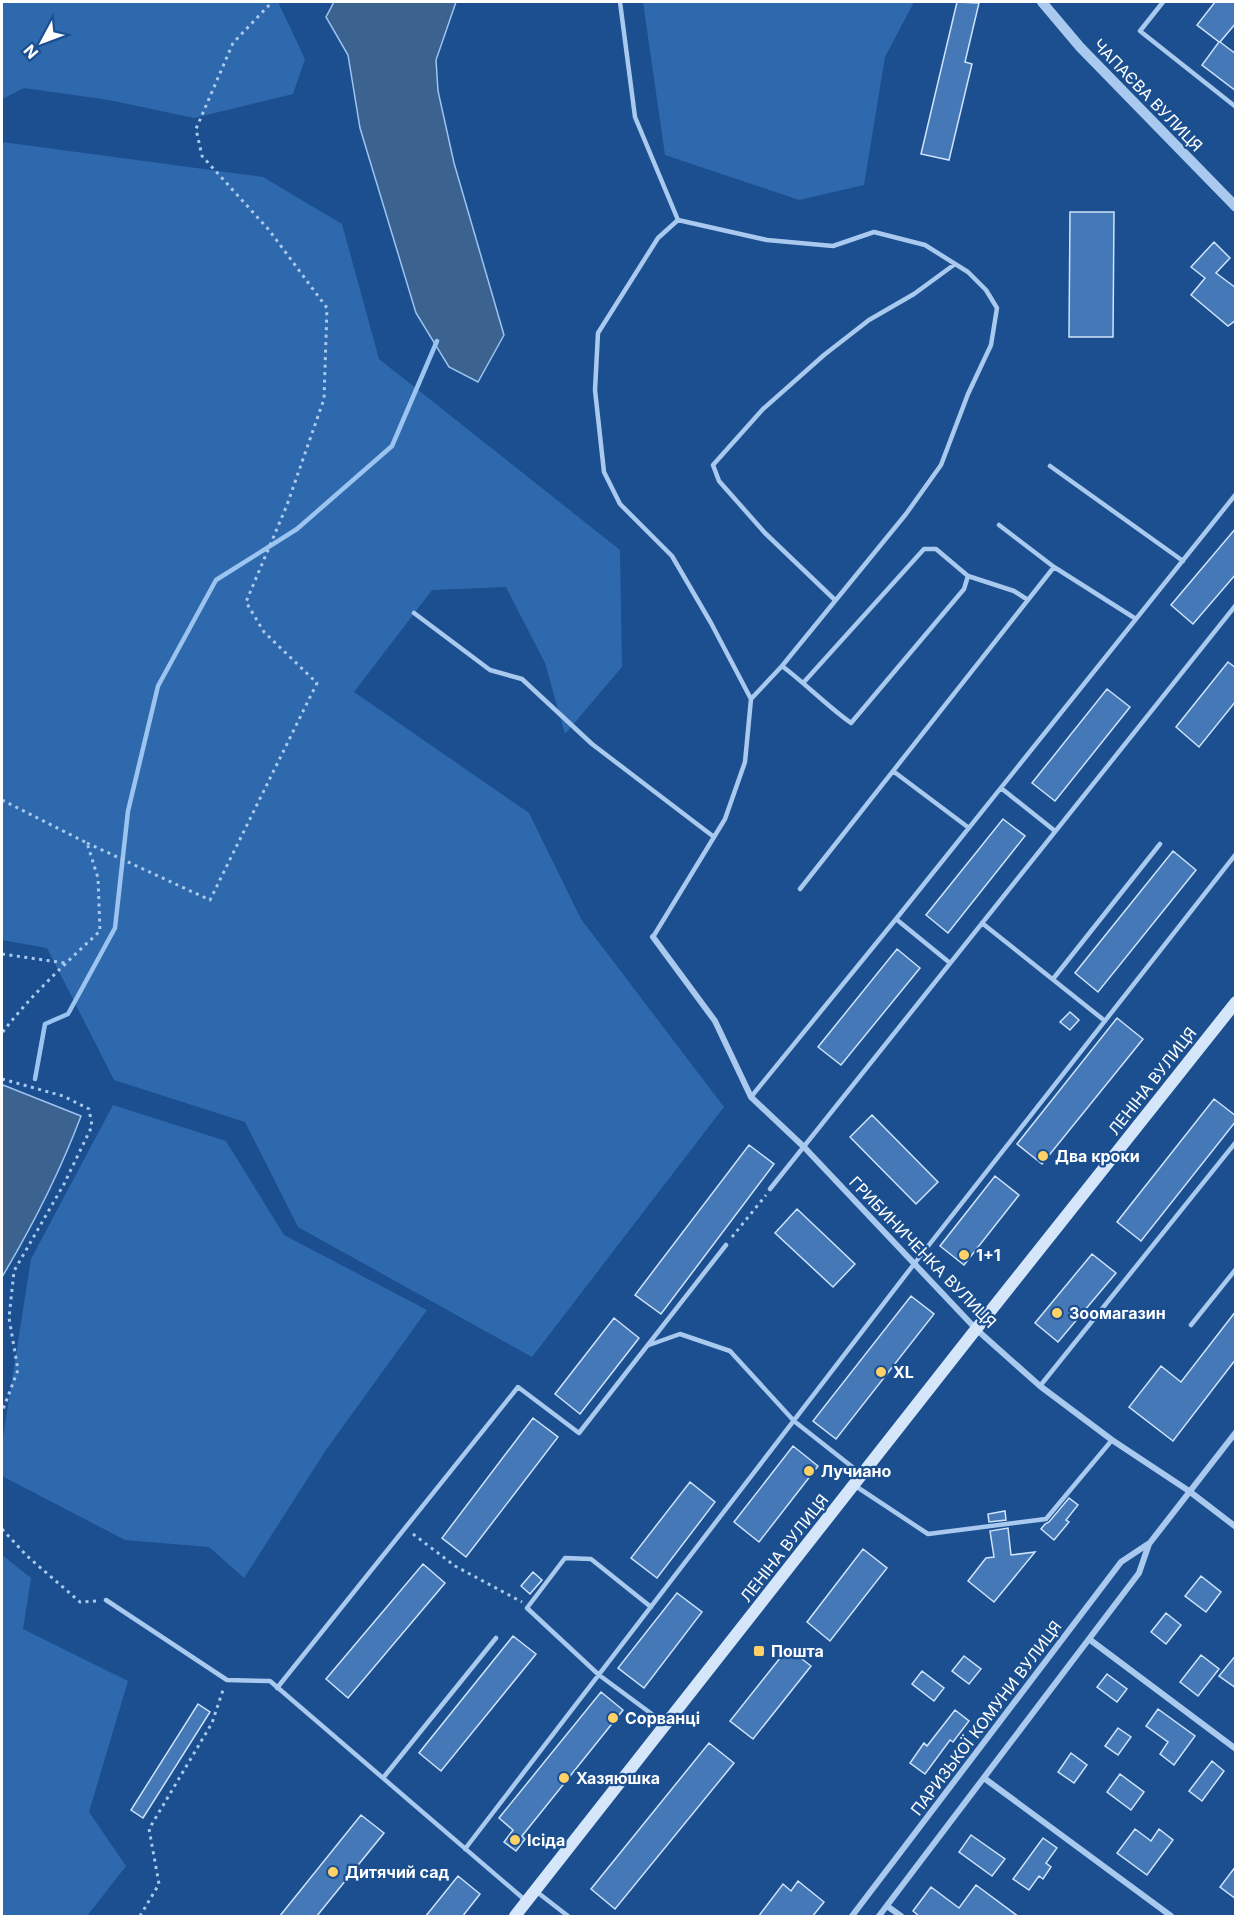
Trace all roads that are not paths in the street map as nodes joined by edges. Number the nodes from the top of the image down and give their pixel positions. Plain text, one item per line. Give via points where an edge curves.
1 (620, 2) edge
2 (1042, 2) edge
3 (1163, 2) edge
4 (1236, 107) edge
5 (1236, 207) edge
6 (678, 219) junction
7 (955, 264) junction
8 (1050, 466) dead end
9 (1236, 494) edge
10 (999, 525) dead end
11 (1183, 561) junction
12 (1054, 567) junction
13 (968, 576) junction
14 (836, 600) junction
15 (1028, 600) junction
16 (1236, 604) edge
17 (414, 614) dead end
18 (1136, 620) junction
19 (782, 666) junction
20 (804, 682) junction
21 (751, 699) junction
22 (893, 771) junction
23 (1001, 788) junction
24 (969, 828) junction
25 (1055, 831) junction
26 (714, 837) junction
27 (1160, 844) dead end
28 (1236, 854) edge
29 (800, 889) dead end
30 (896, 919) junction
31 (982, 923) junction
32 (653, 937) joint
33 (950, 963) junction
34 (1053, 980) junction
35 (1236, 1002) edge
36 (1105, 1021) junction
37 (750, 1097) junction
38 (1236, 1142) edge
39 (804, 1147) junction
40 (770, 1189) road end
41 (726, 1245) road end
42 (914, 1264) junction
43 (1236, 1269) edge
44 (1191, 1325) dead end
45 (976, 1329) junction
46 (649, 1345) junction
47 (1040, 1386) junction
48 (794, 1421) junction
49 (1236, 1432) edge
50 (1112, 1440) junction
51 (862, 1474) junction
52 (854, 1485) junction
53 (1189, 1491) junction
54 (1236, 1527) edge
55 (1149, 1544) junction
56 (106, 1600) road end
57 (651, 1607) junction
58 (496, 1638) dead end
59 (1089, 1639) junction
60 (599, 1675) junction
61 (277, 1688) junction
62 (666, 1725) junction
63 (1236, 1749) edge
64 (383, 1778) junction
65 (984, 1778) junction
66 (465, 1849) junction
67 (536, 1891) junction
68 (527, 1902) junction
69 (887, 1906) junction
70 (515, 1917) edge
71 (568, 1917) edge
72 (852, 1917) edge
73 (879, 1917) edge
74 (901, 1917) edge
75 (1171, 1917) edge

1 - 6 lane via 635,117
2 - 5 street, ЧАПАЄВА ВУЛИЦЯ via 1080,47
3 - 4 lane via 1140,32
6 - 7 lane via 767,240 833,246 874,232 925,245
6 - 21 lane via 658,238 598,333 596,390 604,472 620,504 672,556
7 - 14 lane via 986,290 998,308 991,345 941,465
7 - 14 lane via 869,320 824,355 763,410 713,465 719,481 765,533
8 - 11 lane
9 - 11 lane
10 - 12 lane
11 - 18 lane
12 - 15 lane
12 - 18 lane
13 - 15 lane via 1014,591
13 - 20 lane via 936,549 924,549
13 - 20 lane via 964,589 851,723
14 - 19 lane
15 - 22 lane
16 - 25 lane
17 - 26 lane via 490,670 522,679 592,744
18 - 23 lane
19 - 20 lane
19 - 21 lane
21 - 26 lane via 745,762 725,819
22 - 24 lane
22 - 29 lane
23 - 24 lane
23 - 25 lane
24 - 30 lane
25 - 31 lane
26 - 32 lane
27 - 34 lane
28 - 36 lane
30 - 33 lane
30 - 37 lane
31 - 33 lane
31 - 34 lane
32 - 37 street, ГРИБИНИЧЕНКА ВУЛИЦЯ via 715,1021
33 - 39 lane
34 - 36 lane
35 - 45 main road, ЛЕНІНА ВУЛИЦЯ
36 - 42 lane
37 - 39 street, ГРИБИНИЧЕНКА ВУЛИЦЯ
38 - 47 lane
39 - 40 lane
39 - 42 street, ГРИБИНИЧЕНКА ВУЛИЦЯ
41 - 46 lane
42 - 45 street, ГРИБИНИЧЕНКА ВУЛИЦЯ
42 - 48 lane
43 - 44 lane
45 - 47 street, ГРИБИНИЧЕНКА ВУЛИЦЯ
45 - 51 main road, ЛЕНІНА ВУЛИЦЯ
46 - 48 lane via 680,1334 730,1350
46 - 61 lane via 579,1433 518,1387
47 - 50 street, ГРИБИНИЧЕНКА ВУЛИЦЯ
48 - 51 lane
48 - 57 lane
49 - 53 street, ПАРИЗЬКОЇ КОМУНИ ВУЛИЦЯ
50 - 52 lane via 1046,1518 928,1534
50 - 53 street, ГРИБИНИЧЕНКА ВУЛИЦЯ
51 - 52 main road, ЛЕНІНА ВУЛИЦЯ
52 - 62 main road, ЛЕНІНА ВУЛИЦЯ
53 - 54 street, ГРИБИНИЧЕНКА ВУЛИЦЯ
53 - 55 street, ПАРИЗЬКОЇ КОМУНИ ВУЛИЦЯ
55 - 59 street, ПАРИЗЬКОЇ КОМУНИ ВУЛИЦЯ via 1139,1574
55 - 72 street, ПАРИЗЬКОЇ КОМУНИ ВУЛИЦЯ via 1121,1562
56 - 61 lane via 227,1680 270,1681
57 - 60 lane
57 - 60 lane via 591,1559 566,1558 527,1608
58 - 64 lane
59 - 63 street
59 - 65 street, ПАРИЗЬКОЇ КОМУНИ ВУЛИЦЯ
60 - 62 lane
60 - 66 lane
61 - 64 lane
62 - 67 main road, ЛЕНІНА ВУЛИЦЯ
64 - 66 lane
65 - 69 street, ПАРИЗЬКОЇ КОМУНИ ВУЛИЦЯ
65 - 75 street
66 - 68 lane
67 - 68 main road, ЛЕНІНА ВУЛИЦЯ
67 - 71 lane
68 - 70 main road, ЛЕНІНА ВУЛИЦЯ
69 - 73 street, ПАРИЗЬКОЇ КОМУНИ ВУЛИЦЯ
69 - 74 street

